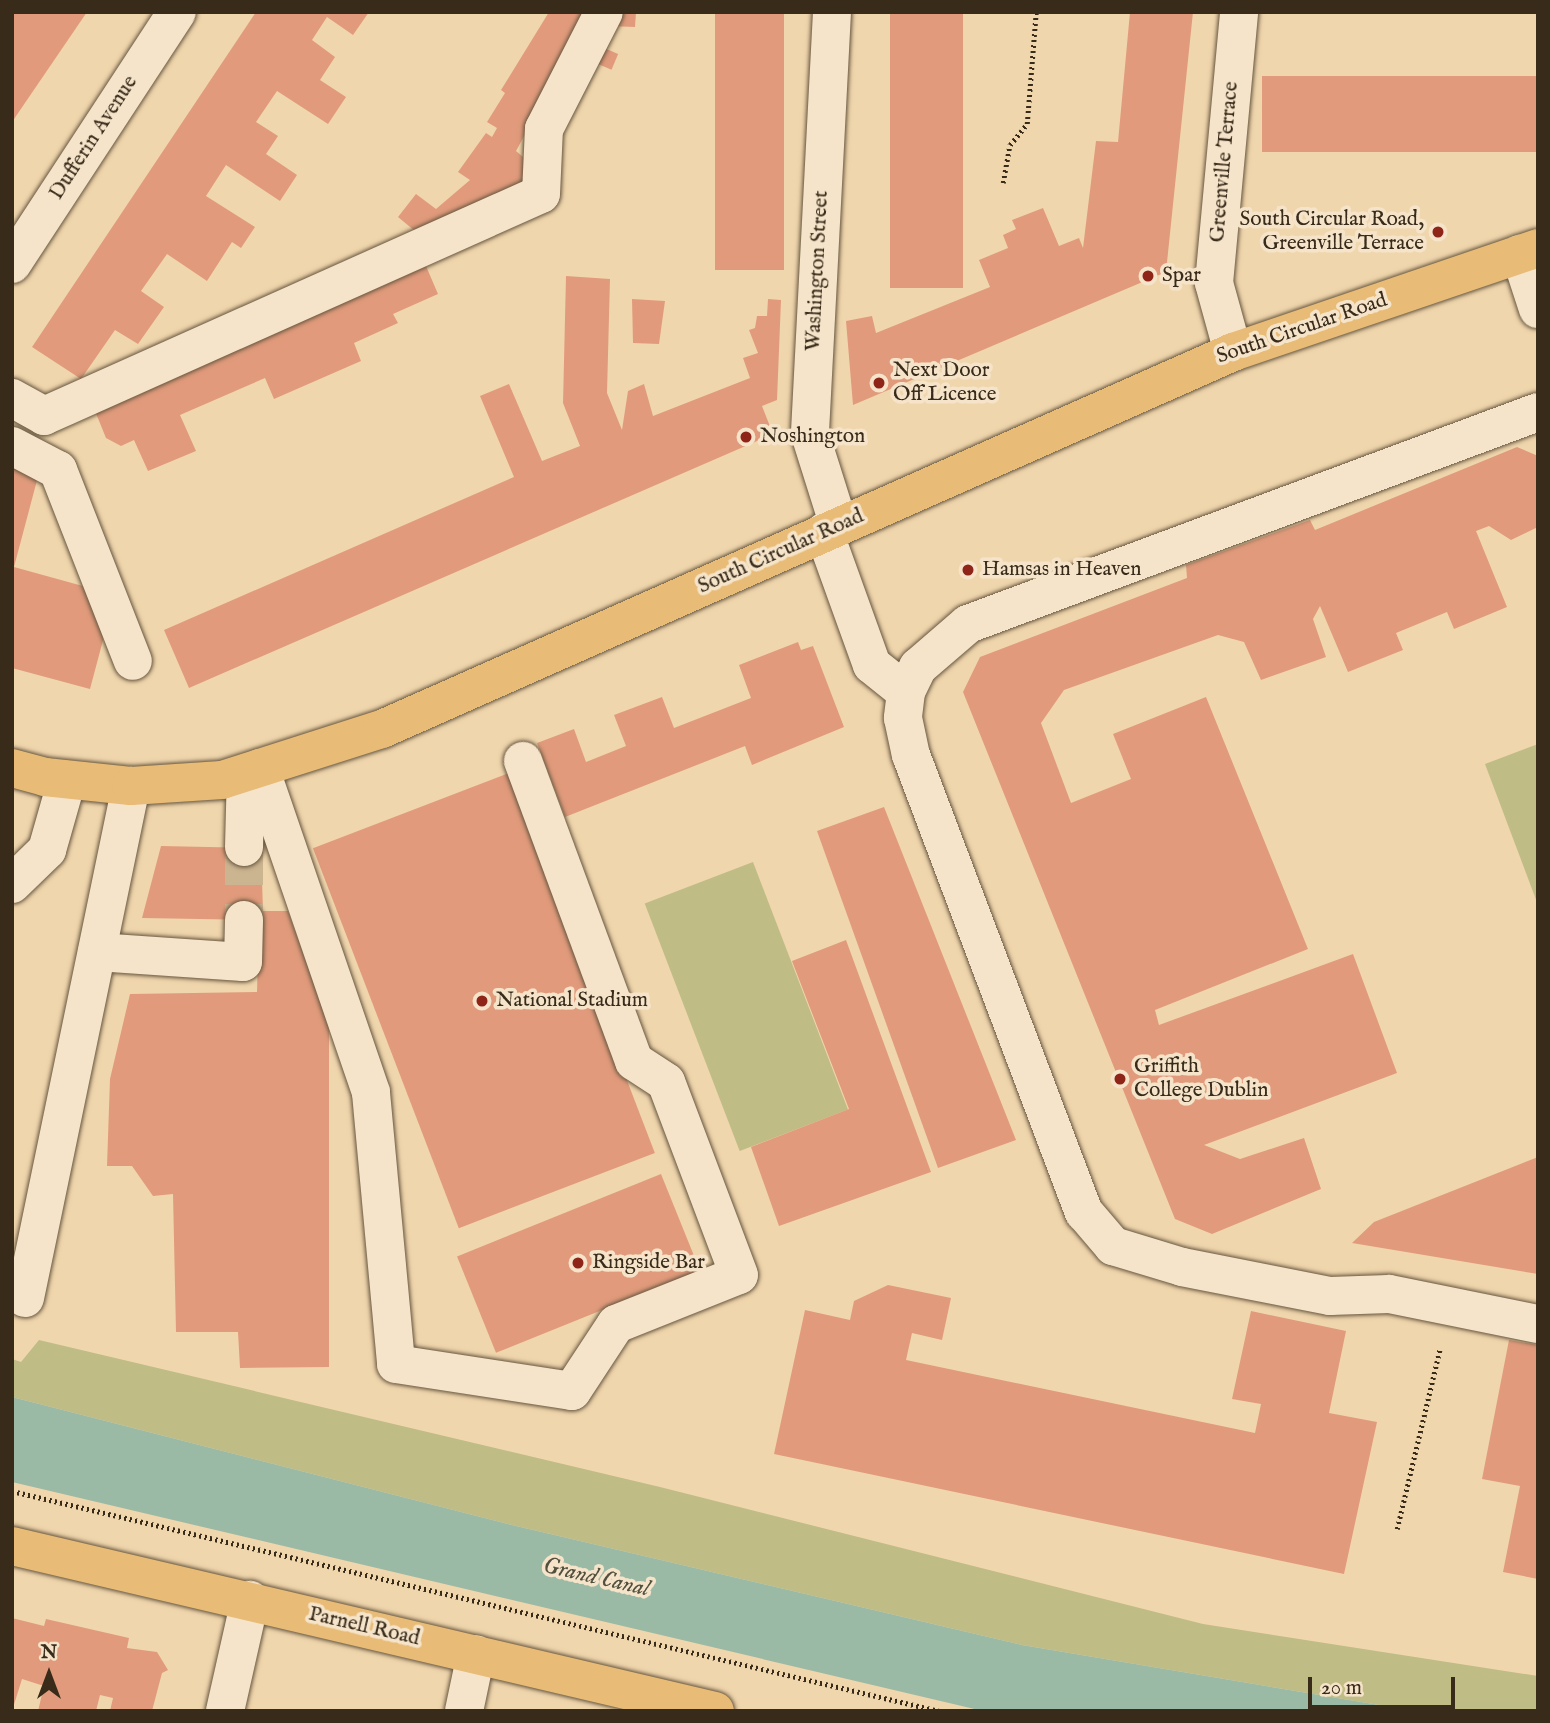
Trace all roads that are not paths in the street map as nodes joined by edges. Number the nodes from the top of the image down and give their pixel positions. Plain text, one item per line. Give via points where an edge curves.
1 (177, 12) edge
2 (604, 12) edge
3 (832, 12) edge
4 (1239, 12) edge
5 (1529, 251) edge
6 (12, 264) edge
7 (1538, 309) edge
8 (1233, 352) junction
9 (12, 398) edge
10 (1538, 412) edge
11 (12, 446) edge
12 (832, 529) junction
13 (133, 661) dead end
14 (906, 692) junction
15 (523, 761) dead end
16 (12, 768) edge
17 (253, 770) junction
18 (67, 780) junction
19 (131, 786) junction
20 (244, 847) tunnel mouth
21 (12, 884) edge
22 (244, 920) tunnel mouth
23 (97, 952) junction
24 (25, 1298) dead end
25 (1538, 1324) edge
26 (12, 1546) edge
27 (250, 1600) junction
28 (476, 1654) junction
29 (647, 1703) edge
30 (225, 1711) edge
31 (464, 1711) edge
32 (715, 1711) edge

1 - 6 street, Dufferin Avenue
2 - 9 street via 544,128 541,194 44,416
3 - 12 street, Washington Street via 810,434
4 - 8 street, Greenville Terrace via 1214,283
5 - 7 street
5 - 8 main road, South Circular Road
8 - 12 main road, South Circular Road
10 - 14 street via 968,624 918,667
11 - 13 street via 58,470
12 - 14 street, Washington Street via 872,665
12 - 17 main road, South Circular Road via 382,729
14 - 25 street via 903,718 911,755 1084,1212 1098,1230 1114,1246 1182,1267 1330,1296 1390,1294
15 - 17 street via 634,1061 666,1082 739,1275 616,1324 572,1391 396,1364 371,1093
16 - 18 main road, South Circular Road
17 - 19 main road, South Circular Road via 222,780
17 - 20 street
18 - 19 main road, South Circular Road
18 - 21 street via 47,850
19 - 23 street
22 - 23 street via 243,962
23 - 24 street
26 - 27 main road, Parnell Road
27 - 28 main road, Parnell Road
27 - 30 street
28 - 29 main road, Parnell Road
28 - 31 street
29 - 32 main road, Parnell Road

